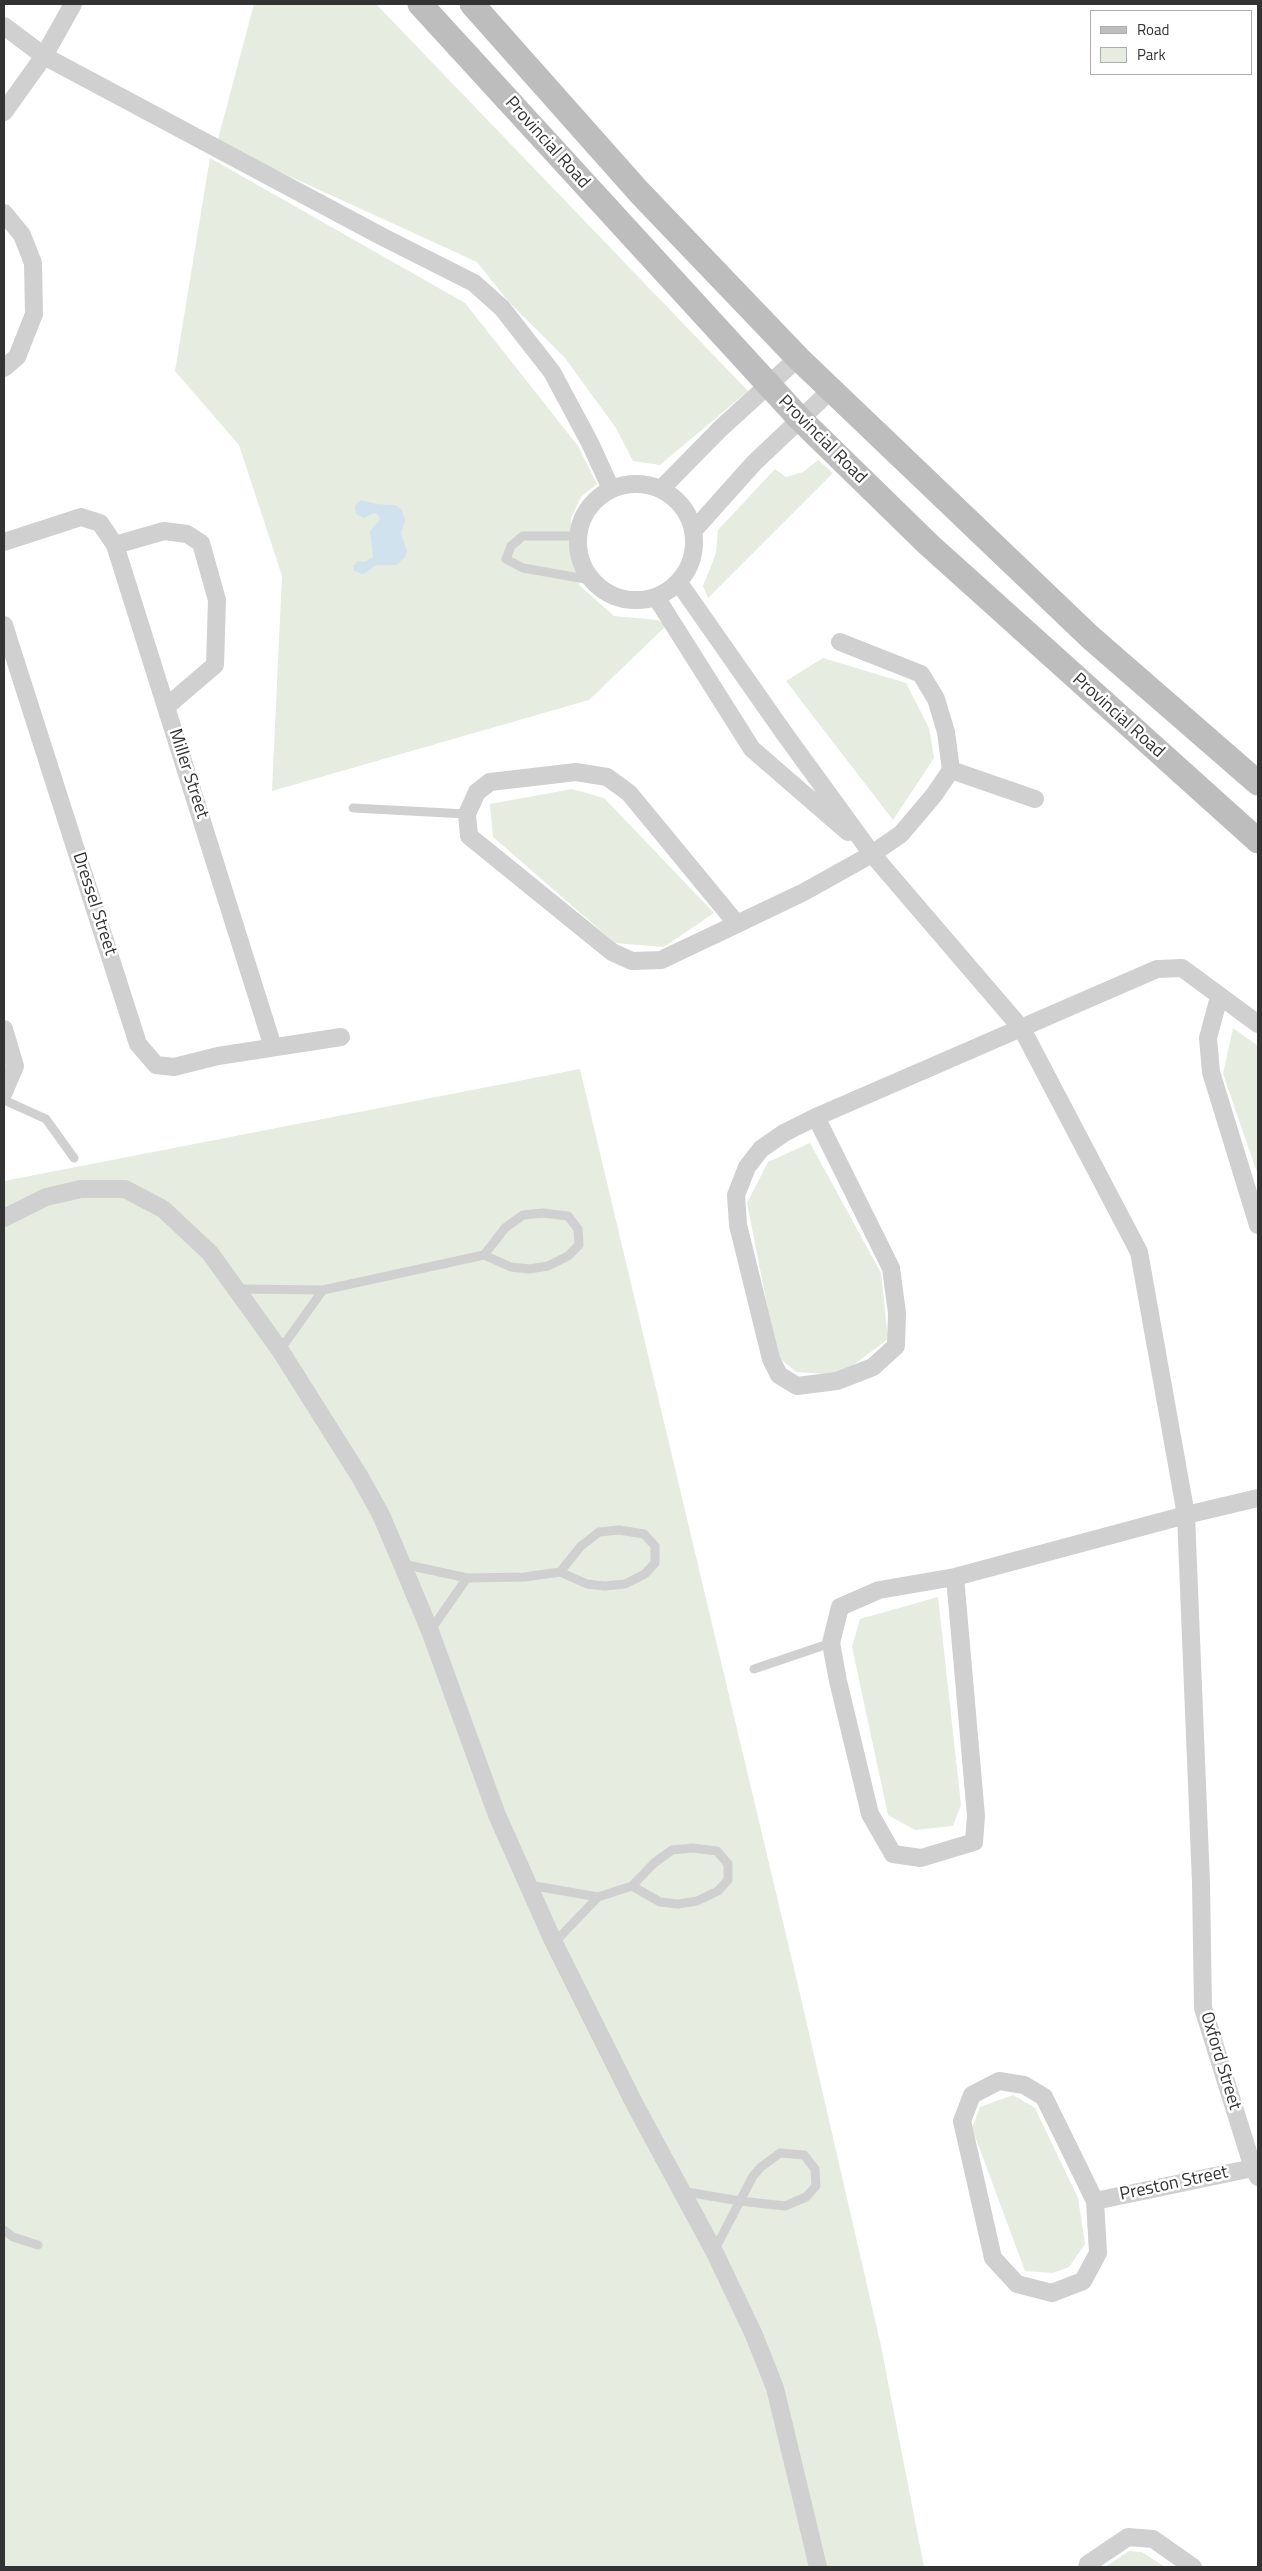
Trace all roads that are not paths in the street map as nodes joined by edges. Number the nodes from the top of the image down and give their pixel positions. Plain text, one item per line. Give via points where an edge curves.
1 (73, 4) edge
2 (420, 4) edge
3 (472, 4) edge
4 (4, 26) edge
5 (44, 56) junction
6 (4, 112) edge
7 (4, 213) edge
8 (798, 358) junction
9 (4, 368) edge
10 (768, 385) junction
11 (831, 390) junction
12 (800, 419) junction
13 (611, 489) junction
14 (661, 489) junction
15 (694, 530) junction
16 (577, 536) junction
17 (4, 542) edge
18 (114, 546) junction
19 (591, 580) junction
20 (679, 582) junction
21 (656, 597) junction
22 (4, 625) edge
23 (840, 642) dead end
24 (166, 707) junction
25 (951, 770) junction
26 (1258, 783) edge
27 (1035, 799) dead end
28 (353, 808) dead end
29 (467, 814) junction
30 (1258, 841) edge
31 (872, 854) junction
32 (737, 924) junction
33 (1219, 997) junction
34 (1258, 1024) edge
35 (4, 1029) edge
36 (1022, 1029) junction
37 (341, 1037) dead end
38 (274, 1047) junction
39 (4, 1092) edge
40 (4, 1100) edge
41 (816, 1117) junction
42 (74, 1158) dead end
43 (4, 1218) edge
44 (1258, 1226) edge
45 (484, 1255) junction
46 (236, 1289) junction
47 (323, 1290) junction
48 (280, 1350) junction
49 (1258, 1498) edge
50 (1186, 1515) junction
51 (402, 1564) junction
52 (560, 1572) junction
53 (955, 1577) junction
54 (467, 1578) junction
55 (430, 1631) junction
56 (831, 1643) junction
57 (754, 1669) dead end
58 (529, 1885) junction
59 (632, 1886) junction
60 (598, 1897) junction
61 (554, 1943) junction
62 (1256, 2172) edge
63 (681, 2191) junction
64 (740, 2201) junction
65 (1096, 2201) junction
66 (4, 2230) edge
67 (38, 2245) dead end
68 (714, 2251) junction
69 (818, 2567) edge
70 (1087, 2567) edge
71 (1193, 2567) edge

1 - 5 street
2 - 10 street, Provincial Road
3 - 8 street, Provincial Road via 639,192
4 - 5 street
5 - 6 street
5 - 13 street via 474,283 502,308 552,372
7 - 9 street via 22,235 33,263 34,314 17,357
8 - 10 street
8 - 11 street, Provincial Road
10 - 12 street, Provincial Road
10 - 14 street
11 - 12 street
11 - 26 street, Provincial Road via 1090,637
12 - 15 street via 754,463
12 - 30 street, Provincial Road via 928,544
13 - 14 street via 627,484 645,484
13 - 16 street via 595,501 583,517
14 - 15 street via 681,506
15 - 20 street via 695,548 690,567
16 - 19 street via 582,567
16 - 19 lane via 523,536 511,546 506,559 523,568
17 - 18 street, Miller Street via 81,517 100,523
18 - 24 street, Miller Street
18 - 24 street via 164,531 187,534 201,543 217,600 215,664
19 - 21 street via 604,592 620,599 638,601
20 - 21 street
20 - 31 street
21 - 31 street via 752,749
22 - 38 street, Dressel Street via 138,1044 156,1064 174,1067
23 - 25 street via 921,674 936,699 946,732
24 - 38 street, Miller Street
25 - 27 street
25 - 31 street via 901,834
28 - 29 lane
29 - 32 street via 469,836 612,952 632,961 661,960
29 - 32 street via 477,792 490,782 576,772 607,777 630,793
31 - 32 street
31 - 36 street, Oxford Street
33 - 34 street
33 - 36 street via 1182,968 1157,969
33 - 44 street via 1208,1038 1211,1072
35 - 39 street via 15,1066
36 - 41 street
36 - 50 street, Oxford Street via 1139,1252
37 - 38 street, Dressel Street
40 - 42 lane via 46,1119
41 - 41 street via 761,1149 747,1167 736,1194 738,1225 772,1359 779,1376 797,1386 837,1382 873,1367 896,1346 897,1313 891,1268
43 - 46 street via 65,1191 124,1189 163,1209 210,1253
45 - 45 lane via 505,1228 523,1215 568,1216 578,1229 579,1245 568,1256 548,1266 511,1267
45 - 47 lane
46 - 47 lane
46 - 48 street
47 - 48 lane
48 - 51 street via 360,1477
49 - 50 street
50 - 53 street
50 - 62 street, Oxford Street via 1203,2008
51 - 54 lane
51 - 55 street
52 - 52 lane via 581,1546 599,1532 620,1530 644,1534 655,1546 655,1563 645,1574 625,1584 587,1584
52 - 54 lane via 524,1577
53 - 56 street via 879,1590 840,1607
53 - 56 street via 976,1816 974,1842 921,1858 894,1854 870,1814
54 - 55 lane
55 - 58 street via 494,1806
56 - 57 lane
58 - 60 lane
58 - 61 street
59 - 59 lane via 672,1850 717,1851 728,1864 728,1880 718,1891 697,1901 660,1902
59 - 60 lane
60 - 61 lane
61 - 63 street
62 - 65 street, Preston Street
63 - 64 lane
63 - 68 street
64 - 64 lane via 752,2176 780,2153 804,2155 815,2169 816,2186 806,2197 785,2206
64 - 68 lane
65 - 65 street via 1044,2097 1024,2085 999,2081 972,2095 962,2121 993,2258 1017,2284 1052,2293 1083,2281 1098,2253
66 - 67 lane via 12,2237
68 - 69 street via 775,2388
70 - 71 street via 1128,2537 1153,2539

